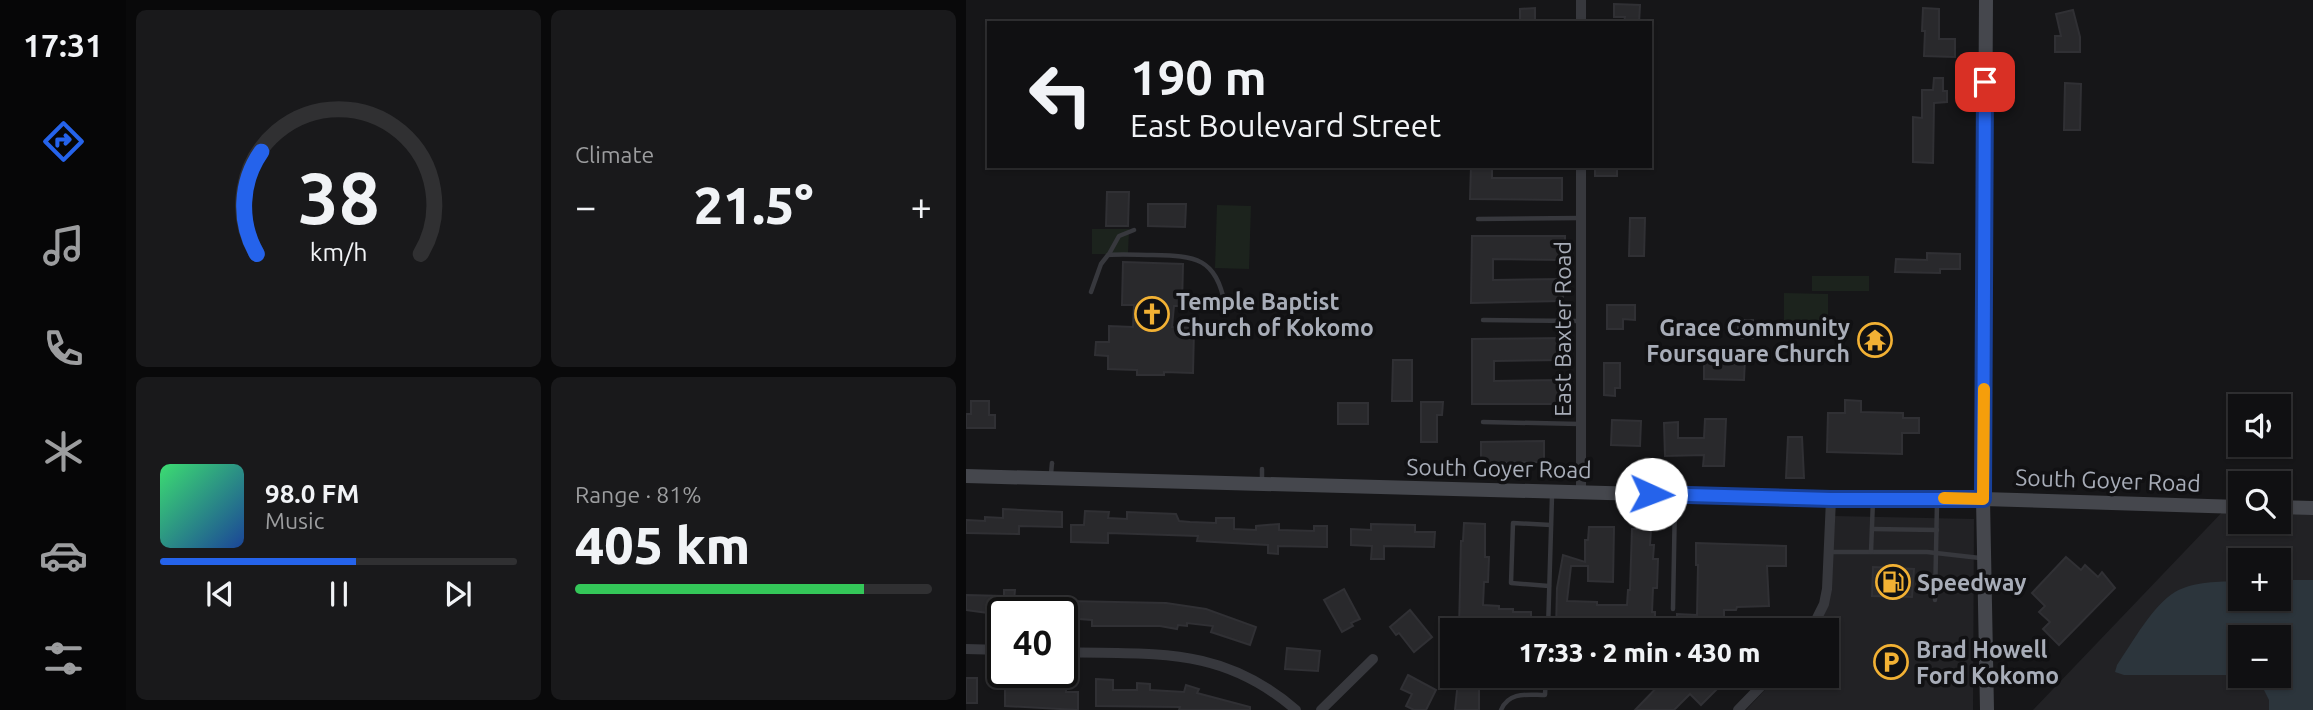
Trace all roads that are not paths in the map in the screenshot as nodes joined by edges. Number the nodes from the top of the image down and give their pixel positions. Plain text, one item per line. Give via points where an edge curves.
1 (1581, 0) edge
2 (1986, 0) edge
3 (1581, 21) edge
4 (1581, 168) edge
5 (1581, 218) junction
6 (1478, 219) dead end
7 (1134, 230) dead end
8 (1108, 255) junction
9 (1091, 292) dead end
10 (1225, 305) dead end
11 (1483, 320) dead end
12 (1581, 321) junction
13 (1483, 422) dead end
14 (1581, 424) junction
15 (1052, 463) dead end
16 (966, 476) edge
17 (1051, 479) junction
18 (1553, 492) junction
19 (1581, 492) junction
20 (1675, 495) junction
21 (1937, 498) junction
22 (1831, 499) junction
23 (1873, 499) junction
24 (1983, 499) junction
25 (2228, 507) edge
26 (2291, 507) edge
27 (2313, 508) edge
28 (1552, 525) junction
29 (1872, 529) junction
30 (1937, 530) junction
31 (1829, 552) junction
32 (1871, 552) junction
33 (1936, 553) junction
34 (1985, 558) junction
35 (1549, 586) junction
36 (1935, 600) dead end
37 (1673, 609) dead end
38 (1548, 618) edge
39 (1817, 618) edge
40 (966, 649) edge
41 (987, 650) edge
42 (1078, 652) edge
43 (1373, 659) dead end
44 (1545, 688) edge
45 (1759, 688) edge
46 (1296, 710) edge
47 (1321, 710) edge
48 (1501, 710) edge
49 (1738, 710) edge
50 (1987, 710) edge

1 - 3 street
2 - 24 street
4 - 5 street, East Baxter Road
5 - 6 lane
5 - 12 street, East Baxter Road
7 - 8 lane via 1119,236
8 - 9 lane
8 - 10 lane via 1196,258 1217,279
11 - 12 lane
12 - 14 street, East Baxter Road
13 - 14 lane
14 - 19 street, East Baxter Road
15 - 17 lane
16 - 17 street, South Goyer Road
17 - 18 street, South Goyer Road via 1262,477
18 - 19 street, South Goyer Road
18 - 28 lane
19 - 20 street, South Goyer Road
20 - 22 street, South Goyer Road
20 - 37 lane
21 - 23 street, South Goyer Road
21 - 24 street, South Goyer Road
21 - 30 lane
22 - 23 street, South Goyer Road
22 - 31 street
23 - 29 lane
24 - 25 street, South Goyer Road
24 - 34 street
26 - 27 street
28 - 35 lane
28 - 35 lane via 1513,523 1511,583
29 - 30 lane
29 - 32 lane
30 - 33 lane
31 - 32 lane
31 - 39 street via 1827,589
32 - 33 lane
33 - 34 lane
33 - 36 lane
34 - 50 street
35 - 38 lane
40 - 41 street
42 - 46 street via 1197,658 1236,670 1274,691
43 - 47 street
44 - 48 lane via 1545,695 1516,695 1504,702
45 - 49 street

